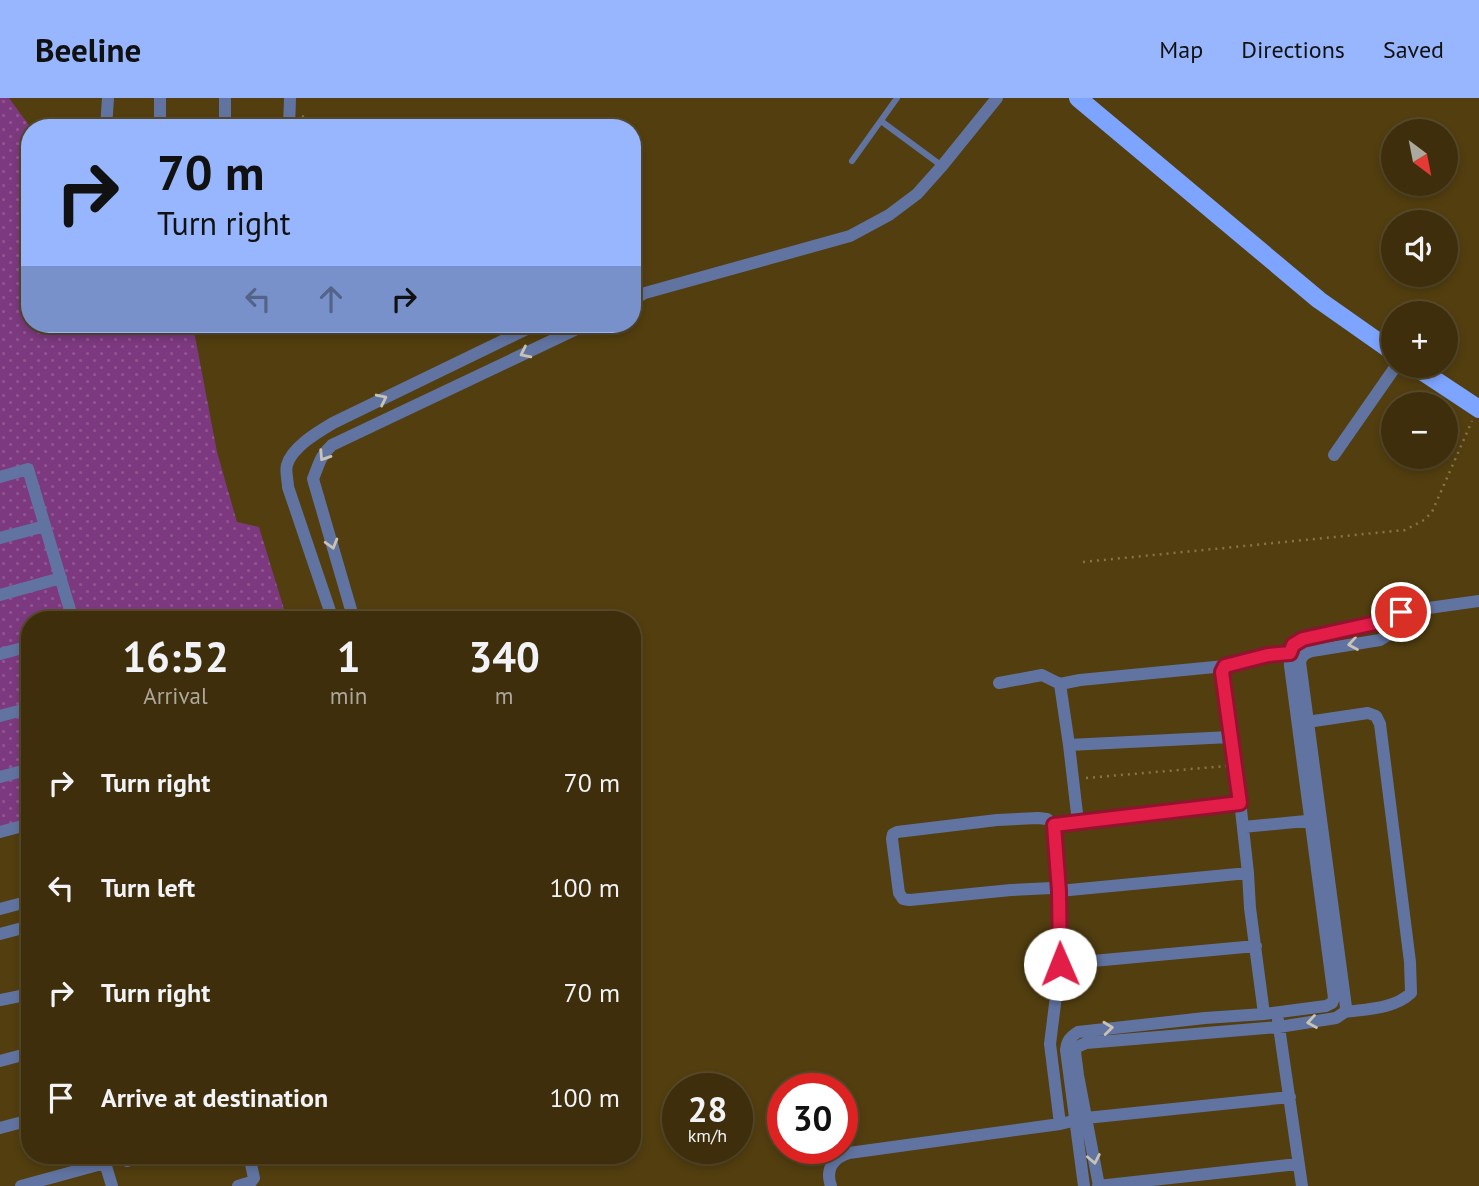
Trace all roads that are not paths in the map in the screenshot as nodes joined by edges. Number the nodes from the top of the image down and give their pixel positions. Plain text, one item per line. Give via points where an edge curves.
1 (108, 98) edge
2 (160, 98) edge
3 (225, 98) edge
4 (897, 98) edge
5 (997, 98) edge
6 (1079, 98) edge
7 (107, 119) edge
8 (160, 119) edge
9 (225, 119) edge
10 (881, 121) junction
11 (852, 161) dead end
12 (942, 166) junction
13 (641, 292) edge
14 (645, 293) junction
15 (641, 295) edge
16 (518, 333) edge
17 (568, 333) edge
18 (1381, 343) edge
19 (1388, 378) edge
20 (1432, 378) edge
21 (1478, 408) edge
22 (1334, 455) dead end
23 (0, 477) edge
24 (45, 526) junction
25 (0, 538) edge
26 (61, 578) junction
27 (0, 595) edge
28 (1479, 601) edge
29 (70, 611) edge
30 (330, 611) edge
31 (351, 611) edge
32 (1404, 617) junction
33 (21, 648) edge
34 (1290, 653) junction
35 (1306, 653) junction
36 (0, 654) edge
37 (1225, 666) junction
38 (999, 683) dead end
39 (1060, 684) junction
40 (21, 710) edge
41 (0, 716) edge
42 (1307, 722) junction
43 (1230, 737) junction
44 (1069, 744) junction
45 (21, 771) edge
46 (0, 776) edge
47 (1240, 803) junction
48 (1315, 820) junction
49 (1078, 822) junction
50 (1054, 825) junction
51 (21, 826) edge
52 (1243, 827) junction
53 (0, 832) edge
54 (1248, 873) junction
55 (1059, 891) junction
56 (21, 903) edge
57 (0, 909) edge
58 (21, 928) edge
59 (0, 934) edge
60 (1256, 946) junction
61 (1060, 964) junction
62 (21, 996) edge
63 (0, 1000) edge
64 (1055, 1010) junction
65 (1345, 1012) junction
66 (1270, 1013) junction
67 (1279, 1027) junction
68 (1074, 1041) junction
69 (21, 1055) edge
70 (0, 1061) edge
71 (1290, 1097) junction
72 (1080, 1119) junction
73 (21, 1122) edge
74 (1060, 1124) junction
75 (0, 1128) edge
76 (89, 1164) edge
77 (105, 1164) edge
78 (250, 1164) edge
79 (1298, 1164) junction
80 (21, 1186) edge
81 (111, 1186) edge
82 (238, 1186) edge
83 (831, 1186) edge
84 (1084, 1186) edge
85 (1099, 1186) edge
86 (1302, 1186) edge

1 - 7 street
2 - 8 street
3 - 9 street
4 - 10 lane
5 - 12 street
6 - 18 main road via 1320,300
10 - 11 lane
10 - 12 lane
12 - 14 street via 917,194 850,236
13 - 14 street
14 - 15 street
30 -> 16 street via 288,487 286,466 294,451 333,422
17 -> 31 street via 324,452 313,479
19 - 22 street
20 - 21 main road
23 - 24 street via 28,469
24 - 25 street
24 - 26 street
26 - 27 street
26 - 29 street
28 - 32 street via 1417,610
32 - 34 street via 1303,639
32 -> 35 street via 1380,640
33 - 36 street
34 - 35 street
34 - 37 street
34 - 48 street
35 - 42 street via 1300,662
37 - 39 street
37 - 43 street
38 - 39 street via 1042,675
39 - 44 street
40 - 41 street
42 - 48 street
42 - 65 street via 1368,713 1380,724 1411,993 1388,1005
43 - 44 street
43 - 47 street
44 - 49 street
45 - 46 street
47 - 49 street
47 - 52 street
48 - 52 street
48 - 65 street
48 - 66 street via 1334,998 1326,1006
49 - 50 street
50 - 55 street
50 - 55 street via 1038,818 997,820 897,832 892,839 903,899
51 - 53 street
52 - 54 street
54 - 55 street
54 - 60 street
55 - 61 street
56 - 57 street
58 - 59 street
60 - 61 street
60 - 66 street
61 - 64 street
62 - 63 street
64 - 68 street
64 - 74 street via 1050,1044
65 -> 67 street via 1336,1018
66 - 67 street
68 -> 66 street via 1078,1032
67 - 68 street
67 - 71 street
68 - 72 street
69 - 70 street
71 - 72 street
71 - 79 street
72 - 74 street
72 - 84 street
72 -> 85 street
73 - 75 street
74 - 83 street via 849,1153 831,1164
76 - 80 street
77 - 81 street
78 - 82 street via 254,1178
79 - 85 street
79 - 86 street

